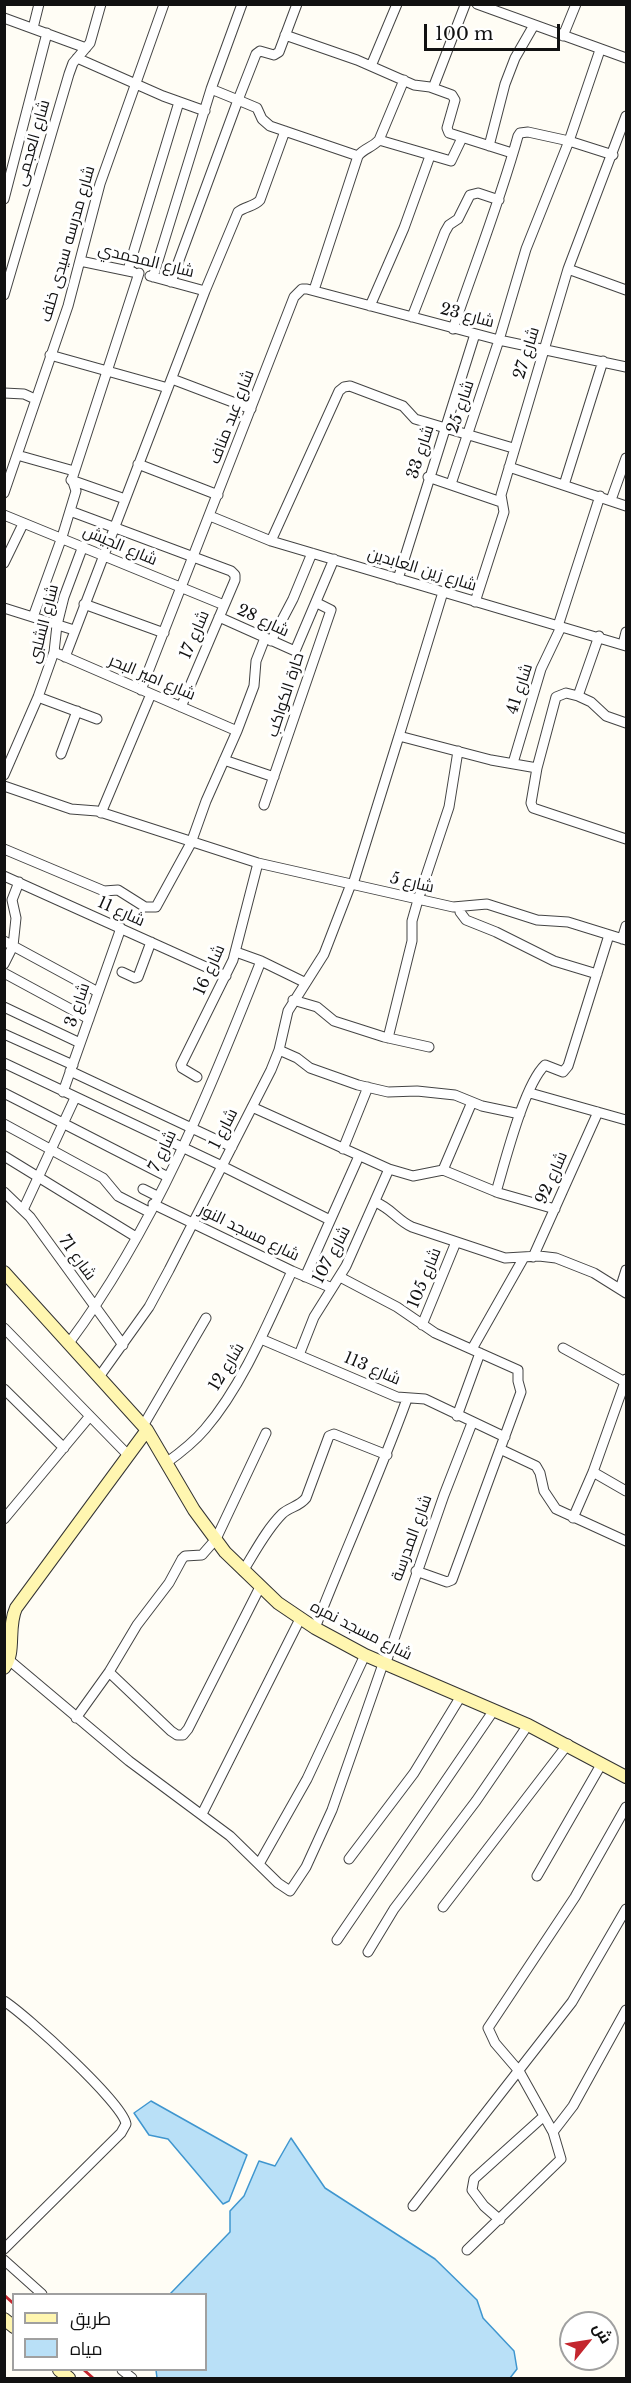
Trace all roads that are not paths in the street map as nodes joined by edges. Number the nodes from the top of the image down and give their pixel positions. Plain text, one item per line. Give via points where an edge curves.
1 (39, 4) edge
2 (101, 4) edge
3 (165, 4) edge
4 (242, 4) edge
5 (297, 4) edge
6 (397, 4) edge
7 (470, 4) edge
8 (477, 4) edge
9 (576, 4) edge
10 (464, 5) edge
11 (4, 18) edge
12 (534, 25) junction
13 (33, 28) junction
14 (47, 33) junction
15 (285, 35) junction
16 (563, 36) junction
17 (86, 48) junction
18 (600, 50) junction
19 (77, 58) junction
20 (627, 58) edge
21 (371, 66) junction
22 (404, 80) junction
23 (135, 84) junction
24 (433, 88) junction
25 (211, 89) junction
26 (238, 100) junction
27 (179, 102) junction
28 (205, 111) junction
29 (627, 116) edge
30 (625, 126) edge
31 (285, 131) junction
32 (462, 138) junction
33 (379, 140) junction
34 (569, 141) junction
35 (489, 146) junction
36 (512, 153) junction
37 (613, 155) junction
38 (357, 156) junction
39 (430, 156) junction
40 (5, 199) edge
41 (499, 200) junction
42 (80, 261) junction
43 (568, 269) junction
44 (128, 270) junction
45 (139, 273) junction
46 (153, 277) junction
47 (171, 282) junction
48 (302, 289) joint
49 (314, 290) junction
50 (627, 290) edge
51 (205, 291) junction
52 (4, 295) edge
53 (370, 306) junction
54 (412, 317) junction
55 (453, 329) junction
56 (476, 334) junction
57 (499, 340) junction
58 (544, 350) junction
59 (50, 355) junction
60 (603, 361) junction
61 (627, 367) edge
62 (107, 371) junction
63 (170, 384) junction
64 (4, 393) edge
65 (35, 399) junction
66 (251, 409) junction
67 (444, 428) junction
68 (468, 434) junction
69 (513, 448) junction
70 (17, 455) junction
71 (627, 458) edge
72 (138, 464) junction
73 (509, 467) junction
74 (73, 475) junction
75 (428, 477) junction
76 (451, 484) junction
77 (564, 485) junction
78 (4, 493) edge
79 (218, 495) junction
80 (600, 496) junction
81 (125, 499) junction
82 (612, 500) junction
83 (501, 502) junction
84 (627, 506) edge
85 (70, 511) junction
86 (4, 514) edge
87 (210, 516) junction
88 (23, 524) junction
89 (114, 527) junction
90 (62, 537) junction
91 (271, 541) junction
92 (83, 546) junction
93 (312, 553) junction
94 (104, 555) junction
95 (194, 557) junction
96 (334, 559) junction
97 (4, 563) edge
98 (398, 579) junction
99 (182, 588) junction
100 (443, 592) junction
101 (476, 602) junction
102 (317, 603) junction
103 (84, 604) junction
104 (224, 605) junction
105 (6, 612) edge
106 (33, 617) junction
107 (219, 617) junction
108 (57, 625) junction
109 (559, 626) junction
110 (74, 630) junction
111 (627, 632) edge
112 (164, 633) junction
113 (598, 636) junction
114 (268, 640) junction
115 (625, 645) edge
116 (54, 652) junction
117 (65, 657) junction
118 (141, 690) junction
119 (151, 694) junction
120 (578, 696) junction
121 (38, 697) junction
122 (181, 707) junction
123 (77, 711) junction
124 (98, 719) dead end
125 (627, 723) edge
126 (237, 731) junction
127 (399, 736) junction
128 (458, 751) junction
129 (61, 754) dead end
130 (224, 760) junction
131 (513, 763) junction
132 (537, 768) junction
133 (4, 775) edge
134 (274, 777) junction
135 (4, 786) edge
136 (264, 805) dead end
137 (101, 813) junction
138 (627, 839) edge
139 (191, 843) junction
140 (4, 849) edge
141 (258, 863) junction
142 (4, 876) edge
143 (19, 882) junction
144 (352, 884) junction
145 (418, 900) junction
146 (460, 907) junction
147 (627, 926) edge
148 (121, 928) junction
149 (609, 935) junction
150 (625, 940) edge
151 (151, 942) junction
152 (9, 944) edge
153 (236, 952) junction
154 (261, 961) junction
155 (4, 964) edge
156 (122, 972) dead end
157 (4, 973) edge
158 (597, 974) junction
159 (226, 976) junction
160 (304, 982) junction
161 (98, 992) junction
162 (293, 1000) junction
163 (4, 1007) edge
164 (89, 1019) junction
165 (4, 1034) edge
166 (388, 1038) junction
167 (80, 1043) junction
168 (429, 1047) dead end
169 (279, 1050) junction
170 (4, 1063) edge
171 (72, 1068) junction
172 (197, 1077) dead end
173 (368, 1087) junction
174 (63, 1092) junction
175 (4, 1093) edge
176 (530, 1093) junction
177 (75, 1098) junction
178 (472, 1102) junction
179 (252, 1107) junction
180 (598, 1112) junction
181 (520, 1114) junction
182 (627, 1120) edge
183 (4, 1124) edge
184 (63, 1124) junction
185 (191, 1128) junction
186 (182, 1147) junction
187 (231, 1147) junction
188 (343, 1149) junction
189 (51, 1151) junction
190 (4, 1156) edge
191 (359, 1156) junction
192 (222, 1166) junction
193 (389, 1169) junction
194 (443, 1170) junction
195 (39, 1178) junction
196 (168, 1178) junction
197 (143, 1189) dead end
198 (496, 1192) junction
199 (6, 1197) edge
200 (375, 1202) junction
201 (153, 1204) junction
202 (555, 1209) junction
203 (23, 1210) junction
204 (330, 1220) junction
205 (193, 1223) junction
206 (136, 1237) junction
207 (456, 1242) junction
208 (533, 1257) junction
209 (522, 1259) junction
210 (627, 1270) edge
211 (292, 1271) junction
212 (4, 1272) edge
213 (305, 1277) junction
214 (340, 1277) junction
215 (333, 1288) junction
216 (623, 1291) edge
217 (95, 1307) junction
218 (206, 1318) dead end
219 (422, 1325) junction
220 (4, 1328) edge
221 (261, 1340) junction
222 (69, 1343) junction
223 (123, 1345) junction
224 (563, 1348) dead end
225 (476, 1351) junction
226 (298, 1354) junction
227 (99, 1377) junction
228 (625, 1385) edge
229 (4, 1389) edge
230 (407, 1399) junction
231 (90, 1416) junction
232 (457, 1416) junction
233 (472, 1423) junction
234 (145, 1428) junction
235 (266, 1433) dead end
236 (505, 1437) junction
237 (64, 1448) junction
238 (500, 1449) junction
239 (128, 1455) junction
240 (387, 1455) junction
241 (166, 1463) junction
242 (593, 1472) junction
243 (627, 1491) edge
244 (4, 1518) edge
245 (573, 1518) junction
246 (216, 1539) junction
247 (627, 1541) edge
248 (243, 1571) junction
249 (416, 1571) junction
250 (260, 1587) junction
251 (300, 1619) junction
252 (315, 1628) junction
253 (364, 1655) junction
254 (7, 1664) edge
255 (384, 1664) junction
256 (109, 1672) junction
257 (461, 1696) junction
258 (494, 1710) junction
259 (76, 1718) junction
260 (528, 1725) junction
261 (568, 1744) junction
262 (602, 1763) junction
263 (627, 1777) edge
264 (627, 1808) edge
265 (202, 1814) junction
266 (348, 1859) dead end
267 (259, 1864) junction
268 (537, 1876) dead end
269 (442, 1907) dead end
270 (627, 1909) edge
271 (337, 1940) dead end
272 (368, 1953) dead end
273 (4, 2001) edge
274 (627, 2010) edge
275 (519, 2072) junction
276 (544, 2116) junction
277 (553, 2132) junction
278 (413, 2206) dead end
279 (500, 2220) junction
280 (4, 2248) edge
281 (466, 2250) dead end
282 (4, 2260) edge
283 (40, 2293) edge

1 - 13 street
2 - 17 street, شارع العجمى
3 - 23 street, شارع مدرسه سيدى خلف
4 - 25 street
5 - 15 street
6 - 21 street
7 - 10 street
8 - 12 street
9 - 16 street
10 - 24 street
11 - 13 street
12 - 16 street
12 - 35 street via 505,84
13 - 14 street
14 - 17 street
14 - 40 street
15 - 21 street
15 - 26 street via 277,54 256,54
16 - 18 street
17 - 19 street, شارع العجمى
18 - 20 street
18 - 34 street, شارع 25
19 - 23 street
19 - 52 street, شارع العجمى
21 - 22 street
22 - 24 street
22 - 33 street
23 - 27 street
23 - 42 street, شارع مدرسه سيدى خلف via 100,184
24 - 32 street via 455,97 447,130
25 - 26 street
25 - 28 street
26 - 31 street via 257,108 267,124
26 - 47 street
27 - 28 street
27 - 44 street
28 - 46 street
29 - 30 street, شارع 27
30 - 37 street, شارع 27
31 - 38 street
31 - 51 street via 261,197 255,205 238,212
32 - 35 street
32 - 39 street via 453,161
33 - 38 street
33 - 39 street
34 - 36 street via 524,132 518,136
34 - 37 street
34 - 57 street, شارع 25 via 526,249
35 - 36 street
36 - 41 street
37 - 43 street, شارع 27
38 - 49 street
39 - 53 street
41 - 54 street via 478,193 470,195 458,219 448,225
41 - 55 street
42 - 44 street, شارع المحمدي
42 - 59 street, شارع مدرسه سيدى خلف
43 - 50 street
43 - 58 street, شارع 27
44 - 45 street, شارع المحمدي
45 - 46 street, شارع المحمدي
45 - 62 street
46 - 47 street, شارع المحمدي
47 - 51 street, شارع المحمدي
48 - 49 street, شارع 23
48 - 66 street, شارع عبد مناف via 294,297
49 - 53 street, شارع 23
51 - 63 street
53 - 54 street, شارع 23
54 - 55 street, شارع 23
55 - 56 street, شارع 23
56 - 57 street, شارع 23
56 - 67 street, شارع 33
57 - 58 street, شارع 23
57 - 68 street, شارع 25
58 - 60 street, شارع 23
58 - 69 street, شارع 27
59 - 62 street
59 - 65 street, شارع مدرسه سيدى خلف
60 - 61 street, شارع 23
60 - 77 street
62 - 63 street
62 - 74 street
63 - 66 street
63 - 72 street
64 - 65 street
65 - 70 street, شارع مدرسه سيدى خلف
66 - 79 street, شارع عبد مناف
67 - 68 street
67 - 75 street, شارع 33
67 - 91 street via 415,418 403,406 350,386 342,387
68 - 69 street
68 - 76 street, شارع 25
69 - 73 street, شارع 27
70 - 74 street
70 - 78 street, شارع مدرسه سيدى خلف
71 - 82 street
72 - 79 street
72 - 81 street
73 - 77 street
73 - 83 street, شارع 27
74 - 81 street
74 - 85 street via 76,489
75 - 76 street
75 - 98 street, شارع 33
76 - 83 street
77 - 80 street
79 - 87 street, شارع عبد مناف
80 - 82 street
80 - 109 street, شارع 41
81 - 89 street
82 - 84 street
83 - 101 street, شارع 27 via 504,512
85 - 89 street
85 - 90 street
86 - 88 street, شارع الجيش
87 - 91 street, شارع زين العابدين
87 - 95 street, شارع عبد مناف
88 - 90 street, شارع الجيش
88 - 97 street
89 - 94 street
89 - 95 street
90 - 92 street, شارع الجيش
90 - 106 street
91 - 93 street, شارع زين العابدين
92 - 94 street, شارع الجيش
92 - 108 street, شارع الشلبى
93 - 96 street, شارع زين العابدين
93 - 114 street via 293,599
94 - 99 street, شارع الجيش
94 - 103 street
95 - 99 street, شارع عبد مناف
95 - 104 street, شارع 17 via 235,575
96 - 98 street, شارع زين العابدين
96 - 102 street
98 - 100 street, شارع زين العابدين
99 - 104 street, شارع الجيش
99 - 112 street, شارع عبد مناف
100 - 101 street, شارع زين العابدين
100 - 127 street, شارع 1
101 - 109 street, شارع زين العابدين
102 - 114 street, شارع 28 via 295,651
102 - 134 street, حارة الكواكب via 331,610
103 - 110 street
103 - 112 street
104 - 107 street, شارع 17
105 - 106 street
106 - 108 street
107 - 114 street, شارع 28
107 - 122 street, شارع 17
108 - 110 street
108 - 116 street, شارع الشلبى
109 - 113 street, شارع زين العابدين
109 - 131 street, شارع 41 via 541,669
110 - 117 street
111 - 115 street
112 - 118 street, شارع عبد مناف
113 - 115 street, شارع زين العابدين
113 - 120 street
114 - 126 street via 256,661 254,686
116 - 117 street, شارع امير البحر
116 - 121 street, شارع الشلبى
117 - 118 street, شارع امير البحر
118 - 119 street, شارع امير البحر
119 - 122 street, شارع امير البحر
119 - 137 street
120 - 125 street via 606,716
120 - 132 street via 566,693 556,697
121 - 123 street
121 - 133 street, شارع الشلبى
122 - 126 street, شارع امير البحر
123 - 124 street
123 - 129 street
126 - 130 street
127 - 128 street
127 - 144 street, شارع 1
128 - 131 street
128 - 145 street via 449,807
130 - 134 street
130 - 139 street
131 - 132 street
132 - 138 street via 533,808
134 - 136 street, حارة الكواكب
135 - 137 street, شارع 5 via 71,809
137 - 139 street, شارع 5
139 - 140 street via 159,903 149,908 118,890 104,891
139 - 141 street, شارع 5
141 - 144 street, شارع 5
141 - 153 street, شارع 16
142 - 143 street, شارع 11
143 - 148 street, شارع 11
143 - 152 street via 12,900 16,918
144 - 145 street, شارع 5
144 - 160 street, شارع 1 via 324,954
145 - 146 street, شارع 5
145 - 166 street
146 - 149 street, شارع 5 via 488,904 537,920 568,922
146 - 158 street via 466,920 554,961
147 - 150 street
148 - 151 street, شارع 11
148 - 161 street, شارع 3
149 - 150 street, شارع 5
149 - 158 street
151 - 156 street via 138,977
151 - 159 street, شارع 11
152 - 155 street
152 - 161 street
153 - 154 street
153 - 159 street, شارع 16
154 - 160 street
154 - 185 street, شارع 7
157 - 164 street
158 - 176 street via 566,1071 544,1065
159 - 172 street, شارع 16 via 181,1065
160 - 162 street, شارع 1
161 - 164 street, شارع 3
162 - 166 street via 317,1007 334,1021
162 - 169 street, شارع 1
163 - 167 street
164 - 167 street, شارع 3
165 - 171 street
166 - 168 street
167 - 171 street, شارع 3
169 - 173 street via 310,1068
169 - 179 street, شارع 1
170 - 174 street
171 - 174 street, شارع 3
171 - 185 street
173 - 178 street via 388,1092 455,1095
173 - 188 street
174 - 177 street
175 - 184 street
176 - 180 street
176 - 181 street
177 - 184 street
177 - 186 street
178 - 181 street
178 - 194 street
179 - 187 street, شارع 1
179 - 188 street
180 - 182 street
180 - 202 street, شارع 92
181 - 198 street
183 - 189 street
184 - 189 street
184 - 196 street
185 - 186 street, شارع 7
185 - 187 street
186 - 192 street
186 - 196 street, شارع 7
187 - 192 street, شارع 1
188 - 191 street
189 - 195 street
189 - 201 street via 103,1178 118,1196
190 - 195 street
191 - 193 street
191 - 204 street
192 - 204 street
192 - 205 street, شارع 1
193 - 194 street via 413,1176
193 - 200 street, شارع 107
194 - 198 street
195 - 203 street
195 - 206 street
196 - 201 street, شارع 7
197 - 201 street
198 - 202 street
199 - 203 street, شارع 71
200 - 207 street via 391,1209 412,1227
200 - 214 street, شارع 107
201 - 205 street, شارع مسجد النور
201 - 206 street, شارع 7
202 - 208 street, شارع 92
203 - 217 street, شارع 71
204 - 213 street
205 - 211 street, شارع مسجد النور
205 - 223 street, شارع 1 via 149,1307
206 - 217 street, شارع 7
207 - 209 street via 505,1258
207 - 219 street, شارع 105
208 - 209 street
208 - 216 street via 548,1256 576,1265
209 - 225 street
210 - 216 street
211 - 213 street, شارع مسجد النور
211 - 221 street, شارع 12
212 - 222 street, شارع مسجد نمره
213 - 215 street, شارع مسجد النور
214 - 215 street, شارع 107
214 - 219 street
215 - 226 street, شارع 107 via 314,1317
217 - 222 street, شارع 7
217 - 223 street, شارع 71
218 - 234 street
219 - 225 street
220 - 231 street
221 - 226 street, شارع 113
221 - 241 street, شارع 12 via 213,1420
222 - 227 street, شارع مسجد نمره
223 - 227 street, شارع 1
224 - 228 street
225 - 232 street
225 - 236 street via 518,1370 521,1392
226 - 230 street, شارع 113
227 - 234 street, شارع مسجد نمره
228 - 242 street
229 - 237 street
230 - 232 street, شارع 113 via 425,1399
230 - 240 street
231 - 237 street
231 - 239 street
232 - 233 street, شارع 113
233 - 236 street, شارع 113
233 - 249 street, شارع المدرسة
234 - 239 street
234 - 241 street, شارع مسجد نمره
235 - 246 street
236 - 238 street
237 - 244 street
238 - 245 street via 536,1466 550,1503
238 - 249 street via 452,1580 447,1582
239 - 254 street via 16,1608 10,1623
240 - 248 street via 334,1434 329,1436 306,1498 279,1517
240 - 252 street
241 - 246 street, شارع مسجد نمره
242 - 243 street
242 - 245 street
245 - 247 street
246 - 248 street, شارع مسجد نمره
246 - 256 street via 202,1555 184,1558
248 - 250 street, شارع مسجد نمره
249 - 255 street, شارع المدرسة
250 - 251 street, شارع مسجد نمره
250 - 256 street via 183,1735 171,1731
251 - 252 street, شارع مسجد نمره
251 - 265 street
252 - 253 street, شارع مسجد نمره
253 - 255 street, شارع مسجد نمره
253 - 267 street via 307,1779
254 - 259 street
255 - 257 street, شارع مسجد نمره
255 - 267 street, شارع المدرسة via 332,1810 295,1886 287,1891
256 - 259 street
257 - 258 street, شارع مسجد نمره
257 - 266 street via 414,1773
258 - 260 street, شارع مسجد نمره
258 - 271 street
259 - 265 street
260 - 261 street, شارع مسجد نمره
260 - 272 street via 394,1909
261 - 262 street, شارع مسجد نمره
261 - 269 street
262 - 263 street, شارع مسجد نمره
262 - 268 street
264 - 275 street via 575,1897 490,2024 490,2036
265 - 267 street
270 - 275 street via 572,2002
273 - 280 street via 111,2099 126,2124
274 - 277 street via 573,2106
275 - 276 street
275 - 278 street
276 - 277 street
276 - 279 street via 474,2179 472,2190
277 - 279 street via 561,2159
279 - 281 street
282 - 283 street

